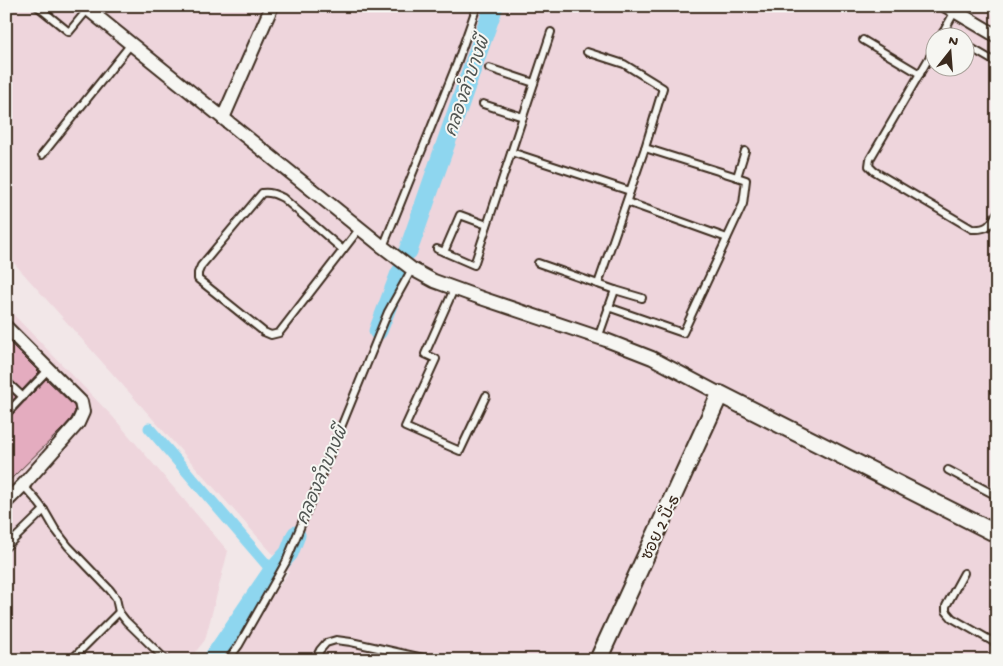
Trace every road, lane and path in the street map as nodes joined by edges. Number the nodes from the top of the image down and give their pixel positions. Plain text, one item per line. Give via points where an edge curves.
1 (37, 6) edge
2 (272, 6) edge
3 (477, 6) edge
4 (86, 8) edge
5 (951, 9) edge
6 (944, 28) edge
7 (551, 32) dead end
8 (997, 36) edge
9 (862, 40) dead end
10 (131, 44) junction
11 (976, 51) edge
12 (587, 52) dead end
13 (997, 63) edge
14 (926, 64) edge
15 (489, 68) dead end
16 (920, 74) junction
17 (534, 83) junction
18 (483, 104) dead end
19 (523, 117) junction
20 (223, 118) junction
21 (645, 148) junction
22 (745, 151) dead end
23 (511, 152) junction
24 (42, 154) dead end
25 (737, 177) junction
26 (630, 191) junction
27 (626, 202) junction
28 (997, 213) edge
29 (487, 225) junction
30 (360, 228) junction
31 (727, 238) junction
32 (384, 247) junction
33 (437, 249) dead end
34 (343, 250) junction
35 (444, 252) junction
36 (538, 262) dead end
37 (412, 269) junction
38 (598, 284) junction
39 (454, 289) junction
40 (615, 290) junction
41 (642, 298) dead end
42 (608, 307) junction
43 (6, 327) edge
44 (598, 338) junction
45 (49, 369) junction
46 (6, 381) edge
47 (720, 394) junction
48 (486, 396) dead end
49 (23, 398) junction
50 (6, 414) edge
51 (948, 470) dead end
52 (23, 485) junction
53 (997, 496) edge
54 (6, 502) edge
55 (44, 510) junction
56 (997, 515) edge
57 (993, 532) edge
58 (6, 547) edge
59 (964, 573) dead end
60 (119, 612) junction
61 (997, 644) edge
62 (427, 659) edge
63 (71, 660) edge
64 (166, 660) edge
65 (228, 660) edge
66 (315, 660) edge
67 (598, 660) edge

1 - 4 lane via 69,32
2 - 20 street
3 - 32 lane
4 - 10 street
5 - 6 lane
5 - 8 street
7 - 17 lane
9 - 16 lane
10 - 20 street
10 - 24 lane
11 - 13 lane
12 - 21 lane via 624,64 663,88
14 - 16 lane
15 - 17 lane
16 - 28 lane via 870,159 869,166 972,229 983,230
17 - 19 lane
18 - 19 lane
19 - 23 lane
20 - 30 street
21 - 25 lane
21 - 26 lane
22 - 25 lane
23 - 26 lane
23 - 29 lane
25 - 31 lane via 746,180 743,204
26 - 27 lane
27 - 31 lane
27 - 38 lane
29 - 35 lane via 460,215
29 - 35 lane via 474,265
30 - 32 street
30 - 34 lane
31 - 42 lane via 683,332
32 - 37 street
33 - 35 lane
34 - 34 lane via 283,198 269,192 262,193 201,266 198,279 271,335 279,332
36 - 38 lane
37 - 39 street
37 - 65 lane via 388,312 286,562 240,645
38 - 40 lane
39 - 44 street
39 - 48 lane via 425,354 436,359 405,427 460,451
40 - 41 lane
40 - 42 lane
42 - 44 lane
43 - 45 street
44 - 47 street via 652,358
45 - 49 lane
45 - 52 street via 82,402 83,412 78,423
46 - 49 lane
47 - 57 street
47 - 67 street, ซอย 2 บี-5
49 - 50 lane
51 - 53 lane
52 - 54 street
52 - 55 lane
55 - 58 lane
55 - 60 lane via 68,546 116,598
56 - 57 lane
59 - 61 lane via 946,611 952,618
60 - 63 lane
60 - 64 lane
62 - 66 lane via 336,640 326,643

